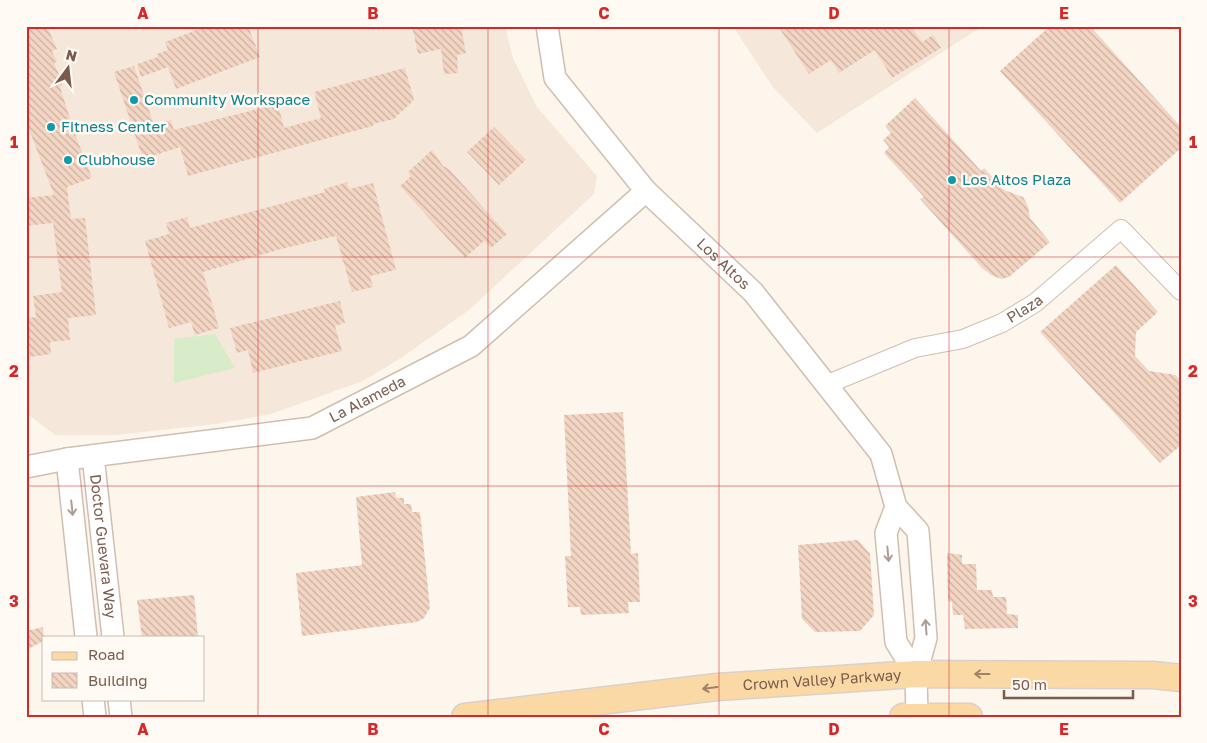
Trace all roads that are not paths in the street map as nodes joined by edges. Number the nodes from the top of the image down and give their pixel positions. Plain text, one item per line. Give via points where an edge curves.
1 (547, 26) edge
2 (646, 191) junction
3 (1181, 291) edge
4 (828, 384) junction
5 (93, 456) junction
6 (67, 459) junction
7 (26, 467) edge
8 (896, 507) junction
9 (86, 636) edge
10 (113, 636) edge
11 (916, 674) junction
12 (1181, 678) edge
13 (93, 700) edge
14 (119, 700) edge
15 (912, 716) edge
16 (95, 717) edge
17 (121, 717) edge
18 (465, 717) edge
19 (969, 717) edge

1 - 2 street, Los Altos via 555,78
2 - 4 street, Los Altos via 754,292
2 - 5 street, La Alameda via 471,346 312,428
3 - 4 street, Plaza via 1121,229 1035,303 1002,323 964,339 915,348
4 - 8 street, Los Altos via 881,454
5 - 6 street, La Alameda
5 - 10 street, Doctor Guevara Way
6 - 7 street, La Alameda
6 -> 9 street, Doctor Guevara Way
8 -> 11 street via 886,533 896,642
11 -> 8 street, Los Altos via 926,638 918,531
12 -> 11 main road, Crown Valley Parkway via 1154,675
11 - 15 street, Los Altos
11 -> 18 main road, Crown Valley Parkway via 717,687
13 - 16 street
14 - 17 street
15 - 19 main road

